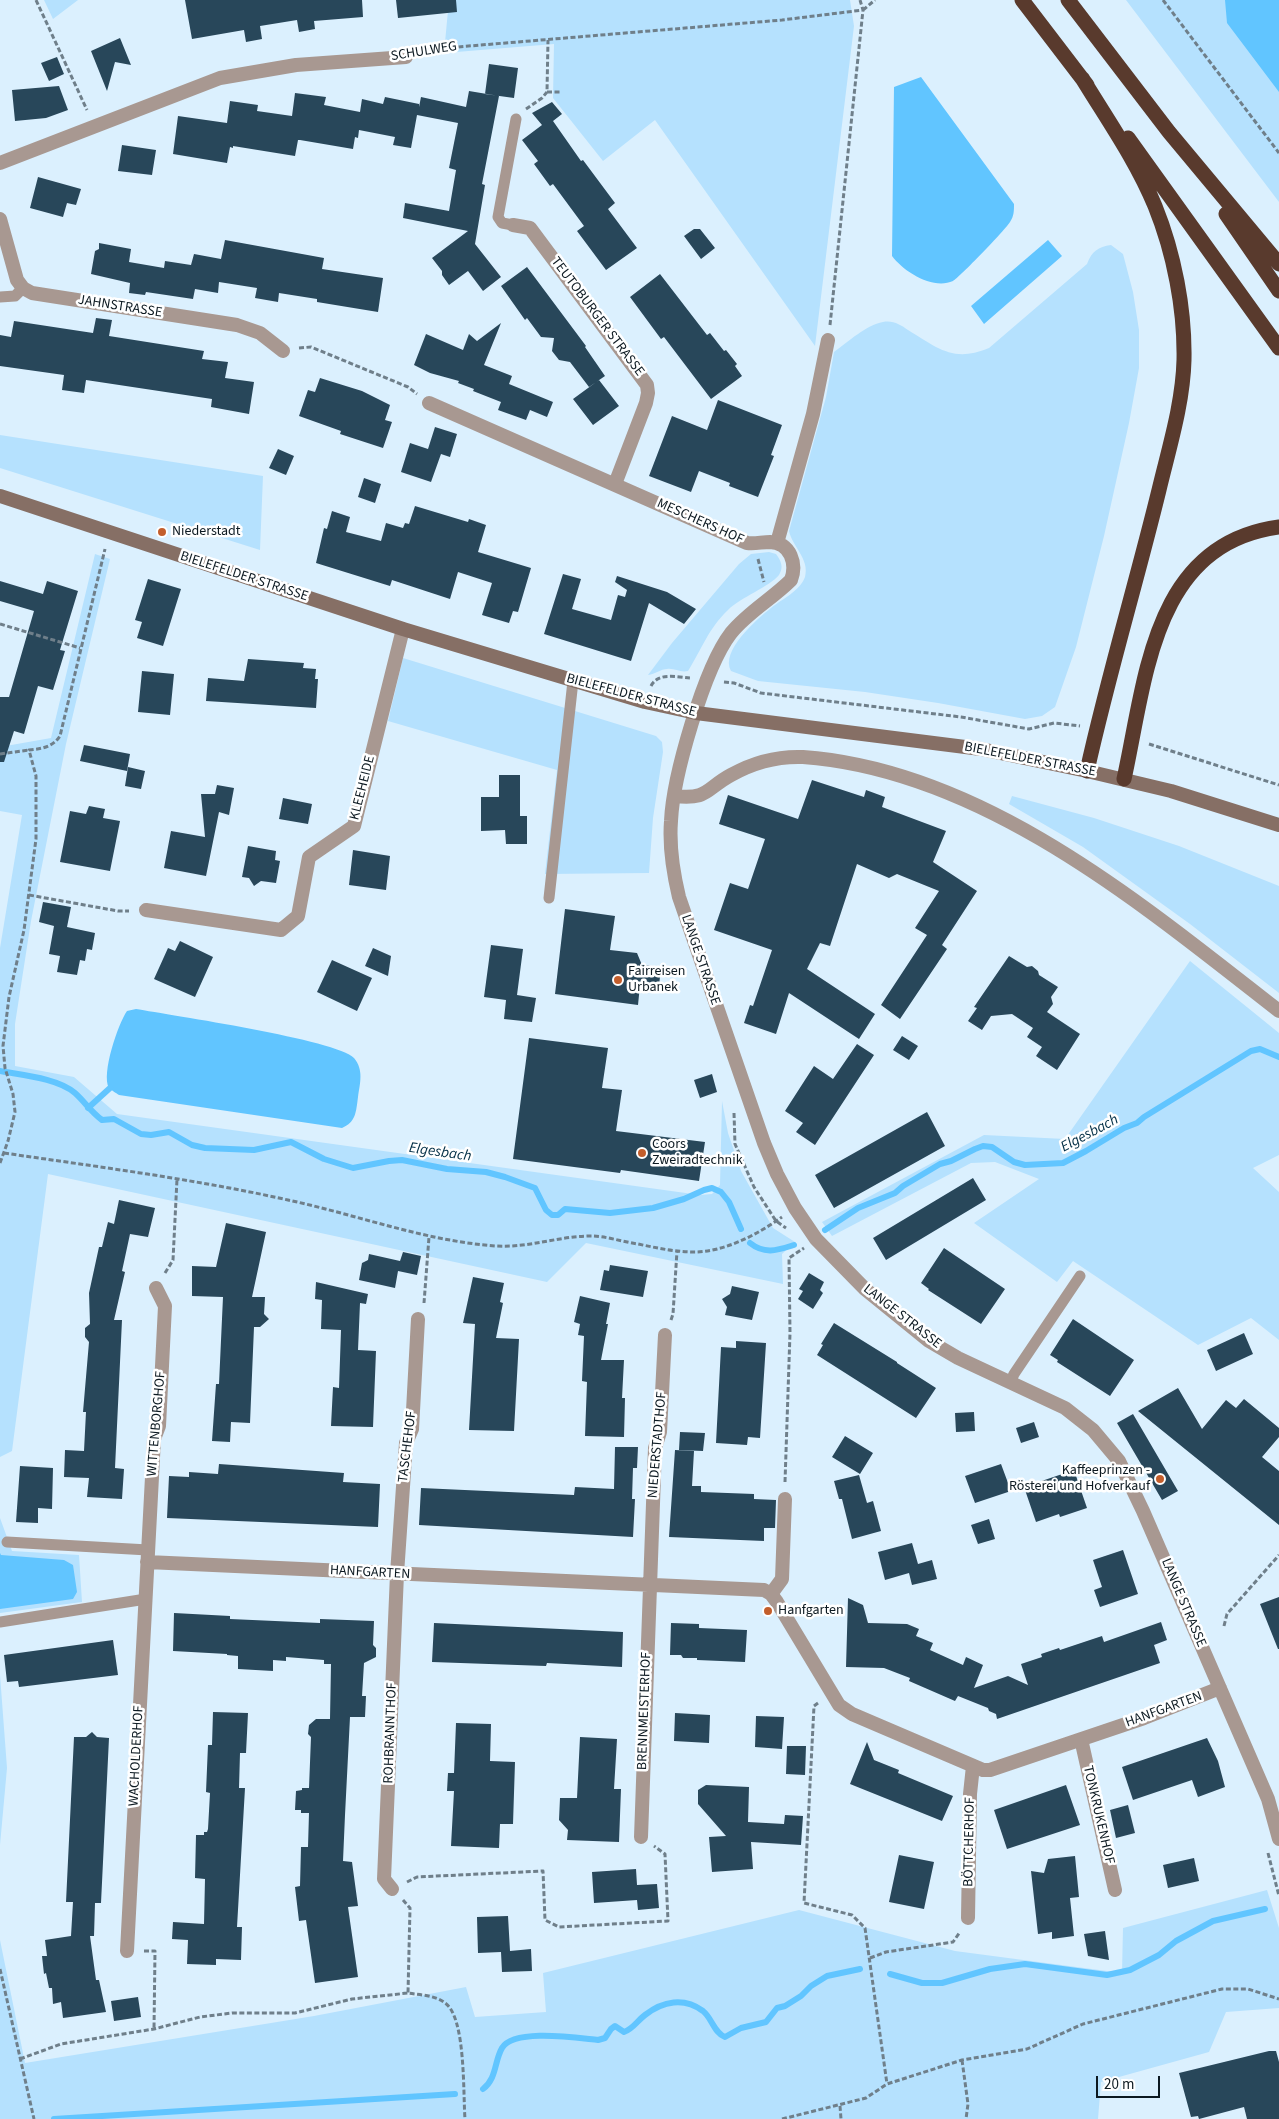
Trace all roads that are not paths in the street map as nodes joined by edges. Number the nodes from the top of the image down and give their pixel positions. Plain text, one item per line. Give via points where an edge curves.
1 (1022, 0) edge
2 (1068, 0) edge
3 (406, 57) road end
4 (1082, 78) junction
5 (516, 119) road end
6 (1169, 132) junction
7 (0, 163) edge
8 (0, 219) edge
9 (513, 225) joint
10 (1279, 264) edge
11 (23, 288) junction
12 (1279, 291) edge
13 (0, 297) edge
14 (828, 340) road end
15 (1279, 348) edge
16 (283, 350) road end
17 (429, 403) road end
18 (614, 484) junction
19 (0, 496) edge
20 (1279, 527) edge
21 (777, 543) junction
22 (402, 629) junction
23 (573, 681) junction
24 (696, 713) junction
25 (1087, 771) junction
26 (1124, 780) junction
27 (674, 796) junction
28 (1279, 825) edge
29 (549, 898) dead end
30 (146, 910) road end
31 (1279, 1011) edge
32 (1080, 1276) dead end
33 (156, 1288) road end
34 (418, 1319) road end
35 (665, 1335) road end
36 (1010, 1383) junction
37 (785, 1499) road end
38 (7, 1542) dead end
39 (148, 1556) junction
40 (398, 1574) junction
41 (650, 1584) junction
42 (771, 1594) junction
43 (146, 1599) junction
44 (0, 1622) edge
45 (1220, 1688) junction
46 (1081, 1739) junction
47 (974, 1766) junction
48 (641, 1837) road end
49 (1279, 1839) edge
50 (392, 1889) road end
51 (1115, 1890) dead end
52 (968, 1918) road end
53 (127, 1950) road end

1 - 4 highway
2 - 6 highway
3 - 7 street, SCHULWEG via 296,65 220,78
4 - 15 highway
4 - 25 highway via 1138,171 1155,206 1170,252 1180,300 1184,361 1173,431
5 - 9 lane via 498,217 502,223
6 - 10 highway
6 - 12 highway
8 - 11 street via 12,269
9 - 18 street, TEUTOBURGER STRASSE via 530,228 646,385 646,403
11 - 13 lane via 15,296
11 - 16 street, JAHNSTRASSE via 42,295 237,325 260,333
14 - 21 street via 813,414
17 - 18 street, MESCHERS HOF
18 - 21 street, MESCHERS HOF via 747,543
19 - 22 main road, BIELEFELDER STRASSE
20 - 26 highway via 1245,535 1221,547 1200,563 1180,585 1165,612 1150,653
21 - 24 street via 793,558 795,570 791,580 740,622 722,646
22 - 23 main road, BIELEFELDER STRASSE
22 - 30 street, KLEEHEIDE via 354,826 309,857 298,916 281,930
23 - 24 main road, BIELEFELDER STRASSE
23 - 29 lane
24 - 25 main road, BIELEFELDER STRASSE via 982,749
24 - 27 street, LANGE STRASSE
25 - 26 main road, BIELEFELDER STRASSE
26 - 28 main road, BIELEFELDER STRASSE
27 - 31 street via 699,796 742,768 770,759 802,757 874,769 931,786 989,811 1105,879
27 - 36 street, LANGE STRASSE via 670,844 679,897 764,1143 795,1208 816,1239 865,1289 928,1341
32 - 36 lane
33 - 39 street, WITTENBORGHOF via 165,1306 160,1426 154,1439
34 - 40 street, TASCHEHOF via 412,1428 406,1443
35 - 41 street, NIEDERSTADTHOF via 660,1432 655,1448
36 - 45 street, LANGE STRASSE via 1064,1408 1093,1430 1119,1461
37 - 42 street via 782,1579
38 - 39 lane
39 - 40 street, HANFGARTEN
39 - 43 street, WACHOLDERHOF
40 - 41 street, HANFGARTEN
40 - 50 street, ROHBRANNTHOF via 384,1879
41 - 42 street, HANFGARTEN via 764,1590
41 - 48 street, BRENNMEISTERHOF
42 - 47 street, HANFGARTEN via 839,1705 852,1714
43 - 44 lane
43 - 53 street, WACHOLDERHOF
45 - 46 street, HANFGARTEN
45 - 49 street, LANGE STRASSE via 1268,1799
46 - 47 street, HANFGARTEN via 990,1770
46 - 51 street, TONKRUKENHOF
47 - 52 street, BÖTTCHERHOF via 970,1794

